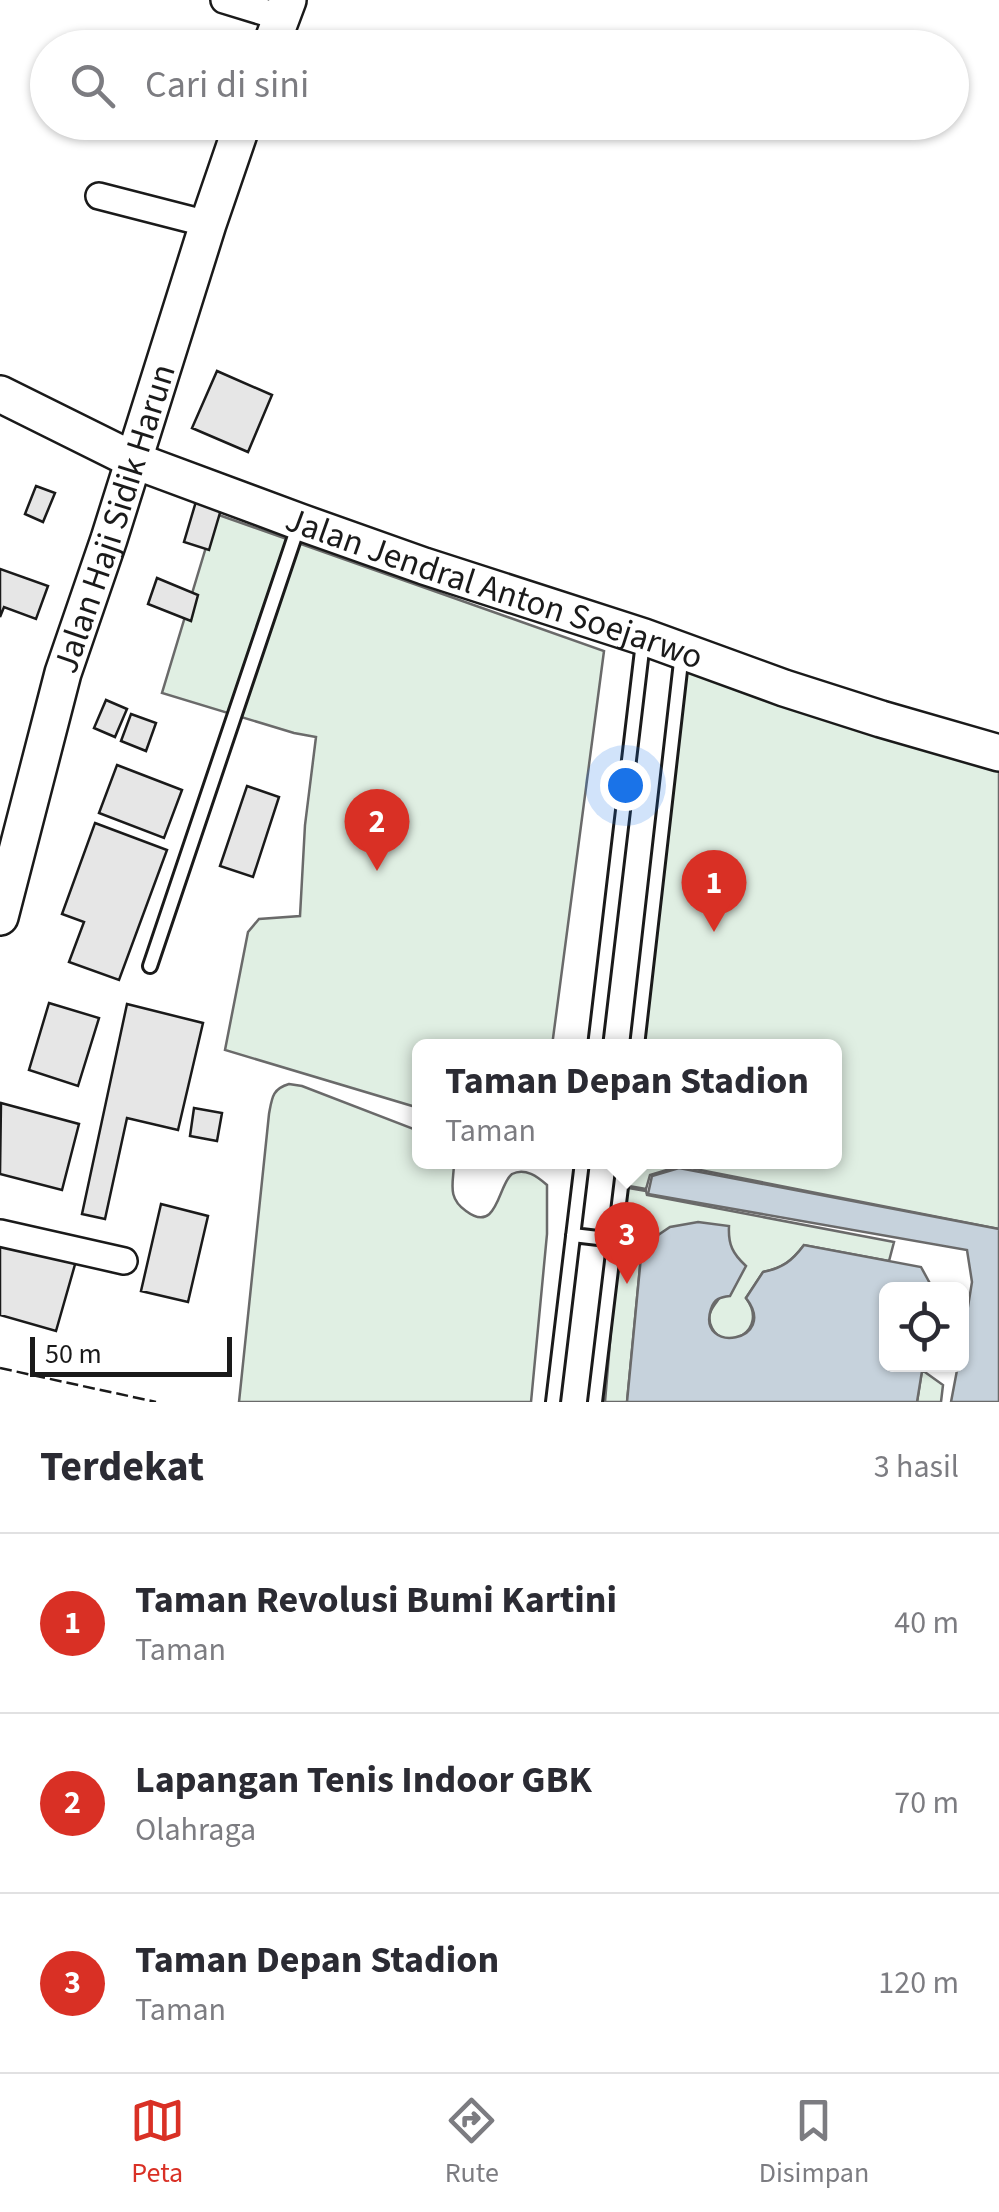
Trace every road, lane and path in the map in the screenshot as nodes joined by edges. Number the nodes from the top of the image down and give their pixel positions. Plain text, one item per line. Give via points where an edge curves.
1 (224, 0) edge
2 (279, 22) edge
3 (238, 140) edge
4 (98, 196) dead end
5 (208, 224) junction
6 (0, 394) edge
7 (133, 460) junction
8 (300, 522) junction
9 (644, 637) junction
10 (682, 651) junction
11 (999, 753) edge
12 (0, 917) edge
13 (150, 966) dead end
14 (596, 1039) edge
15 (638, 1039) edge
16 (581, 1169) edge
17 (623, 1169) edge
18 (0, 1233) edge
19 (573, 1235) junction
20 (614, 1240) junction
21 (124, 1261) dead end
22 (553, 1402) edge
23 (595, 1402) edge

1 - 2 street
3 - 5 street, Jalan Haji Sidik Harun
4 - 5 street
5 - 7 street, Jalan Haji Sidik Harun
6 - 7 street, Jalan Jendral Anton Soejarwo
7 - 8 street, Jalan Jendral Anton Soejarwo
7 - 12 street, Jalan Haji Sidik Harun via 63,673
8 - 9 street, Jalan Jendral Anton Soejarwo
8 - 13 lane
9 - 10 street, Jalan Jendral Anton Soejarwo
9 - 14 lane
10 - 11 street, Jalan Jendral Anton Soejarwo
10 - 15 lane
16 - 19 lane
17 - 20 lane
18 - 21 street
19 - 20 lane
19 - 22 lane
20 - 23 lane

